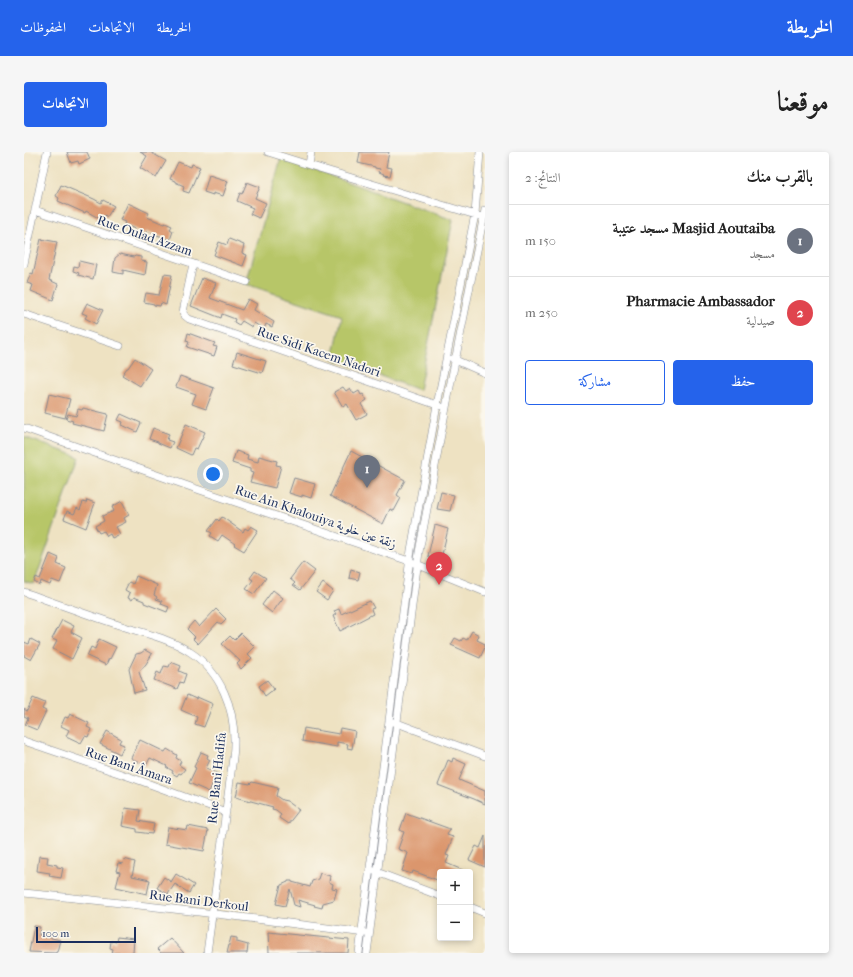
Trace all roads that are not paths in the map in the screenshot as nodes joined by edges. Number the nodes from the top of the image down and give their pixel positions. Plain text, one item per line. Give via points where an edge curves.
1 (46, 152) edge
2 (268, 152) edge
3 (311, 152) edge
4 (480, 152) edge
5 (309, 165) junction
6 (35, 210) junction
7 (475, 214) junction
8 (484, 214) edge
9 (24, 264) edge
10 (193, 264) junction
11 (247, 282) dead end
12 (24, 314) edge
13 (120, 346) dead end
14 (447, 357) junction
15 (455, 360) junction
16 (485, 373) edge
17 (437, 405) junction
18 (446, 407) junction
19 (24, 428) edge
20 (409, 561) junction
21 (418, 564) junction
22 (24, 592) edge
23 (485, 592) edge
24 (389, 722) junction
25 (397, 723) junction
26 (24, 741) edge
27 (485, 756) edge
28 (226, 812) junction
29 (370, 870) junction
30 (378, 873) junction
31 (24, 893) edge
32 (437, 895) edge
33 (473, 908) edge
34 (212, 913) junction
35 (485, 913) edge
36 (362, 933) junction
37 (370, 934) junction
38 (207, 953) edge
39 (359, 953) edge
40 (368, 953) edge

1 - 6 street
2 - 5 street
3 - 5 street
4 - 7 street
5 - 7 street
6 - 9 street
6 - 10 street, Rue Oulad Azzam
7 - 8 street
7 - 14 street
8 - 15 street
10 - 11 street, Rue Oulad Azzam
10 - 17 street, Rue Sidi Kacem Nadori via 183,312 189,319
12 - 13 street
14 - 15 street
14 - 17 street
15 - 16 street
15 - 18 street
17 - 18 street, Rue Sidi Kacem Nadori
17 - 20 street
18 - 21 street
19 - 20 street, Rue Ain Khalouiya زنقة عين خلوية
20 - 21 street, Rue Ain Khalouiya زنقة عين خلوية
20 - 24 street
21 - 23 street, Rue Ain Khalouiya زنقة عين خلوية
21 - 25 street
22 - 28 street, Rue Bani Hadifa via 170,642 190,651 203,662 224,692 233,725 234,744
24 - 25 street
24 - 29 street
25 - 27 street
25 - 30 street
26 - 28 street, Rue Bani Âmara
28 - 34 street, Rue Bani Hadifa
29 - 30 street
29 - 36 street
30 - 32 street
30 - 37 street
31 - 34 street, Rue Bani Derkoul
33 - 35 street
34 - 36 street, Rue Bani Derkoul
34 - 38 street, Rue Bani Hadifa
36 - 37 street, Rue Bani Derkoul
36 - 39 street
37 - 40 street

